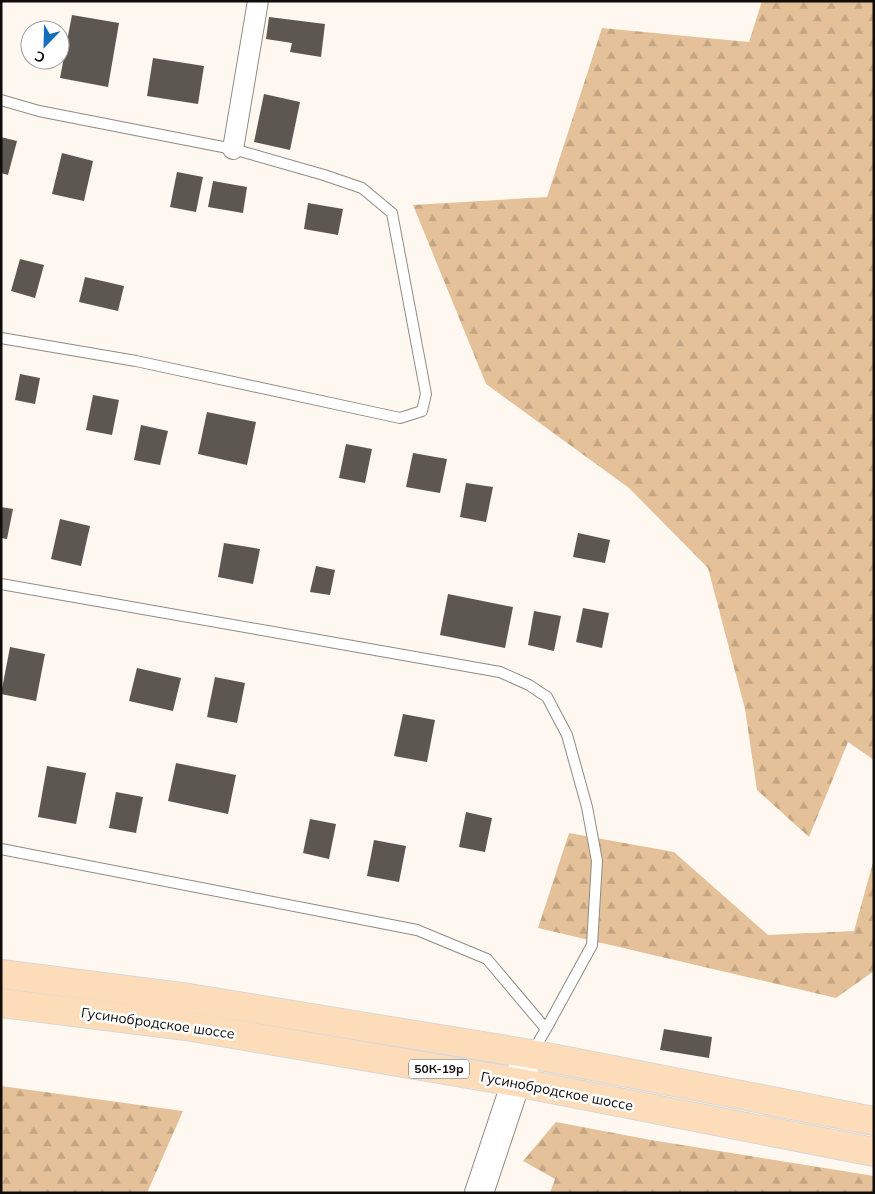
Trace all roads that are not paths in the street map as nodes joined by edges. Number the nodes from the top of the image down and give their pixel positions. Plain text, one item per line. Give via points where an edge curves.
1 (258, 1) edge
2 (1, 100) edge
3 (234, 149) junction
4 (1, 338) edge
5 (1, 584) edge
6 (1, 849) edge
7 (1, 974) edge
8 (1, 1003) edge
9 (546, 1030) junction
10 (531, 1054) junction
11 (516, 1082) junction
12 (874, 1121) edge
13 (874, 1152) edge
14 (479, 1193) edge

1 - 3 street
2 - 3 lane via 39,111
3 - 4 lane via 362,188 392,213 426,394 422,411 400,418 136,361
5 - 9 lane via 500,672 529,685 547,698 567,735 588,807 597,861 592,945
6 - 9 lane via 418,930 487,959
7 - 10 main road, Гусинобродское шоссе / 50К-19р via 189,998
8 - 11 main road, Гусинобродское шоссе / 50К-19р via 186,1026
9 - 10 lane
10 - 11 street
10 - 12 main road, Гусинобродское шоссе / 50К-19р
11 - 13 main road, Гусинобродское шоссе / 50К-19р
11 - 14 street

